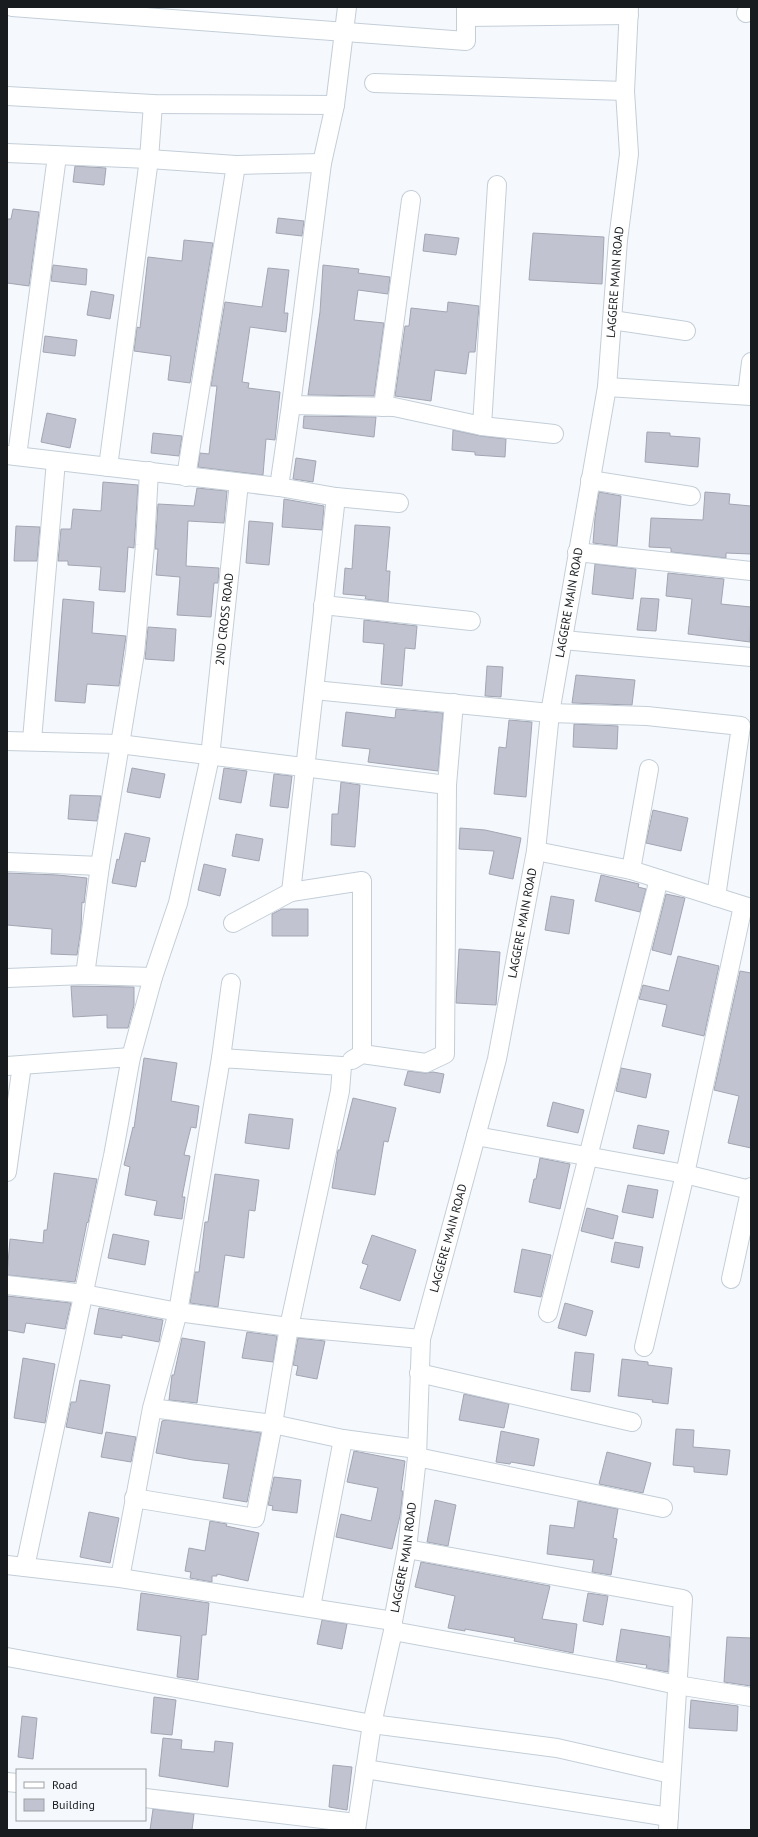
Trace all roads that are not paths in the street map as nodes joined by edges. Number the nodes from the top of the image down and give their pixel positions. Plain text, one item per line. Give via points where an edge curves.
1 (12, 7) edge
2 (347, 7) edge
3 (629, 11) edge
4 (466, 12) edge
5 (562, 12) edge
6 (344, 32) junction
7 (374, 83) dead end
8 (625, 91) junction
9 (7, 96) edge
10 (153, 104) junction
11 (335, 105) junction
12 (7, 153) edge
13 (57, 156) junction
14 (149, 159) junction
15 (322, 163) junction
16 (236, 165) junction
17 (497, 185) dead end
18 (411, 200) dead end
19 (612, 320) junction
20 (686, 331) dead end
21 (751, 362) edge
22 (607, 387) junction
23 (749, 395) edge
24 (291, 405) junction
25 (383, 407) junction
26 (482, 426) junction
27 (554, 434) dead end
28 (12, 455) edge
29 (56, 461) junction
30 (108, 467) junction
31 (149, 472) junction
32 (186, 477) junction
33 (590, 480) junction
34 (239, 483) junction
35 (279, 487) junction
36 (692, 496) dead end
37 (336, 497) junction
38 (399, 503) dead end
39 (577, 552) junction
40 (751, 571) edge
41 (323, 605) junction
42 (471, 621) dead end
43 (563, 640) junction
44 (751, 657) edge
45 (314, 690) junction
46 (454, 703) junction
47 (550, 713) junction
48 (7, 740) edge
49 (32, 740) junction
50 (119, 744) junction
51 (210, 757) junction
52 (305, 768) junction
53 (649, 770) dead end
54 (447, 785) junction
55 (536, 851) junction
56 (7, 862) edge
57 (100, 866) junction
58 (631, 870) junction
59 (658, 879) junction
60 (291, 892) junction
61 (716, 897) junction
62 (747, 908) edge
63 (233, 923) dead end
64 (85, 975) junction
65 (153, 977) junction
66 (7, 978) edge
67 (230, 983) dead end
68 (362, 1054) junction
69 (131, 1057) junction
70 (221, 1058) junction
71 (14, 1065) edge
72 (342, 1066) junction
73 (476, 1136) junction
74 (588, 1157) junction
75 (7, 1172) edge
76 (685, 1174) junction
77 (750, 1189) edge
78 (731, 1279) dead end
79 (7, 1285) edge
80 (84, 1294) junction
81 (178, 1312) junction
82 (548, 1314) dead end
83 (289, 1328) junction
84 (421, 1339) junction
85 (644, 1347) dead end
86 (419, 1373) junction
87 (152, 1408) junction
88 (632, 1422) dead end
89 (273, 1424) junction
90 (343, 1439) junction
91 (417, 1453) junction
92 (134, 1498) junction
93 (663, 1508) dead end
94 (407, 1549) junction
95 (7, 1564) edge
96 (25, 1567) junction
97 (120, 1578) junction
98 (311, 1607) junction
99 (393, 1626) junction
100 (7, 1657) edge
101 (677, 1685) junction
102 (751, 1697) edge
103 (372, 1724) junction
104 (365, 1769) junction
105 (671, 1774) junction
106 (146, 1798) edge
107 (669, 1823) edge
108 (356, 1826) edge

1 - 6 street
2 - 6 street
3 - 5 street
3 - 8 street, LAGGERE MAIN ROAD
4 - 5 street
4 - 6 street via 466,41
6 - 11 street
7 - 8 street
8 - 19 street, LAGGERE MAIN ROAD via 629,154 618,240
9 - 10 street
10 - 11 street
10 - 14 street
11 - 15 street
12 - 13 street
13 - 14 street
13 - 28 street
14 - 16 street
14 - 30 street
15 - 16 street
15 - 24 street
16 - 32 street
17 - 26 street
18 - 25 street
19 - 20 street
19 - 22 street, LAGGERE MAIN ROAD
21 - 23 street
22 - 23 street
22 - 33 street, LAGGERE MAIN ROAD
24 - 25 street
24 - 35 street
25 - 26 street via 394,407
26 - 27 street
28 - 29 street
29 - 30 street
29 - 49 street
30 - 31 street
31 - 32 street
31 - 50 street via 135,653
32 - 34 street
33 - 36 street
33 - 39 street, LAGGERE MAIN ROAD
34 - 35 street
34 - 51 street, 2ND CROSS ROAD
35 - 37 street
37 - 38 street
37 - 41 street
39 - 40 street
39 - 43 street, LAGGERE MAIN ROAD
41 - 42 street
41 - 45 street
43 - 44 street
43 - 47 street, LAGGERE MAIN ROAD
45 - 46 street
45 - 52 street
46 - 47 street
46 - 54 street
47 - 55 street, LAGGERE MAIN ROAD
47 - 61 street via 647,716 741,726
48 - 49 street
49 - 50 street
50 - 51 street
50 - 57 street
51 - 52 street
51 - 65 street, 2ND CROSS ROAD via 178,903
52 - 54 street
52 - 60 street
53 - 58 street
54 - 68 street via 445,1054 426,1063
55 - 58 street
55 - 73 street, LAGGERE MAIN ROAD via 497,1059
56 - 57 street
57 - 64 street
58 - 59 street
59 - 61 street
59 - 74 street
60 - 63 street
60 - 68 street via 362,881
61 - 62 street
62 - 76 street
64 - 65 street
64 - 66 street
65 - 69 street, 2ND CROSS ROAD
67 - 70 street
68 - 72 street
69 - 71 street
69 - 80 street, 2ND CROSS ROAD
70 - 72 street
70 - 81 street
71 - 75 street
72 - 83 street via 340,1091
73 - 74 street
73 - 84 street, LAGGERE MAIN ROAD
74 - 76 street
74 - 82 street
76 - 77 street
76 - 85 street
77 - 78 street
79 - 80 street
80 - 81 street
80 - 96 street, 2ND CROSS ROAD
81 - 83 street
81 - 87 street
83 - 84 street
83 - 89 street
84 - 86 street, LAGGERE MAIN ROAD
86 - 88 street
86 - 91 street, LAGGERE MAIN ROAD
87 - 89 street
87 - 92 street
89 - 90 street
89 - 92 street via 255,1518
90 - 91 street
90 - 98 street
91 - 93 street
91 - 94 street, LAGGERE MAIN ROAD
92 - 97 street
94 - 99 street, LAGGERE MAIN ROAD
94 - 101 street via 684,1600
95 - 96 street
96 - 97 street
97 - 98 street
98 - 99 street
99 - 101 street
99 - 103 street, LAGGERE MAIN ROAD
100 - 103 street
101 - 102 street
101 - 105 street
103 - 104 street, LAGGERE MAIN ROAD
103 - 105 street via 557,1748
104 - 107 street
104 - 108 street, LAGGERE MAIN ROAD
105 - 107 street
106 - 108 street

